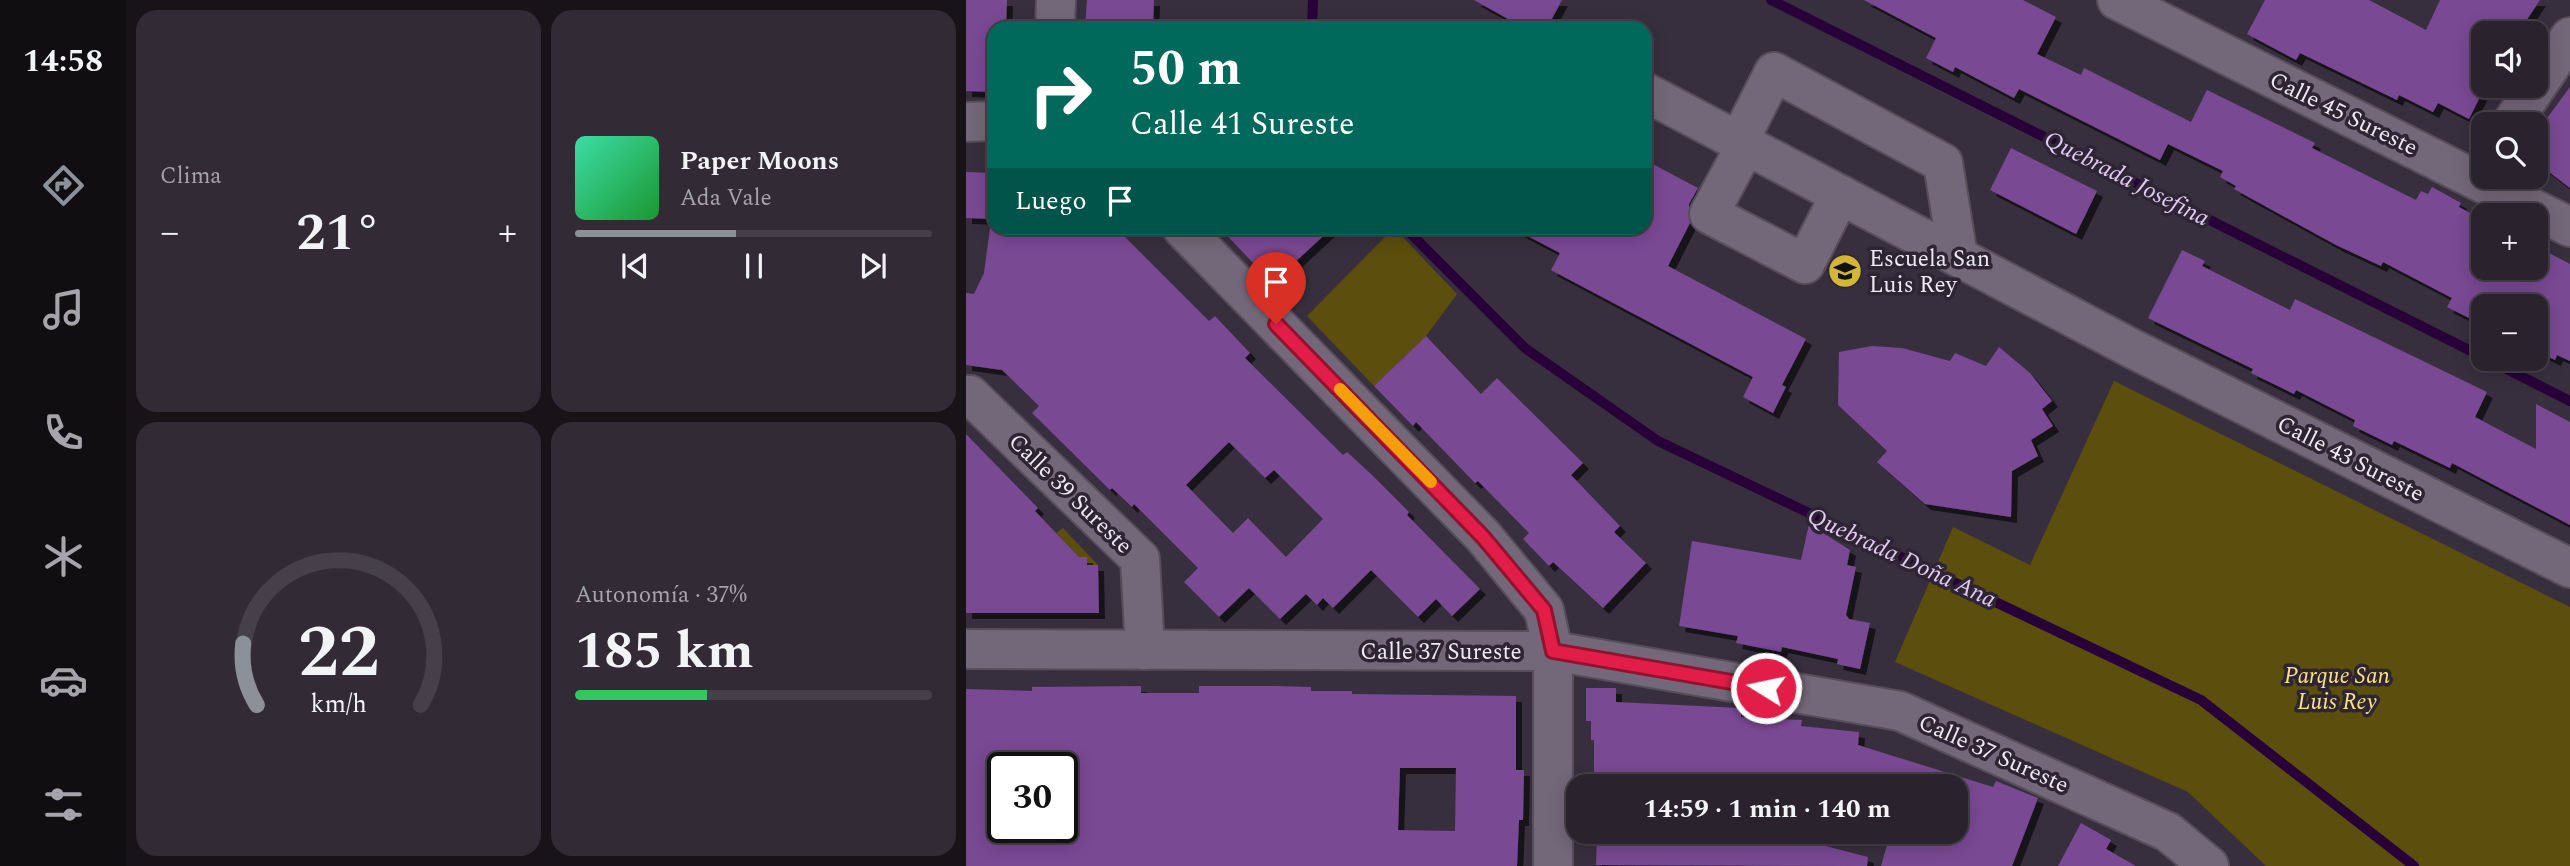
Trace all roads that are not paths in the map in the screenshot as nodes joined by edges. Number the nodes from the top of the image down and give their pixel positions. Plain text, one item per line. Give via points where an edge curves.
1 (1056, 0) edge
2 (2117, 0) edge
3 (1055, 21) edge
4 (2570, 37) edge
5 (1652, 96) edge
6 (2519, 112) edge
7 (987, 121) edge
8 (966, 122) edge
9 (1742, 143) junction
10 (2471, 167) edge
11 (2508, 189) edge
12 (1840, 195) junction
13 (2570, 227) edge
14 (1189, 235) edge
15 (1958, 257) junction
16 (966, 395) edge
17 (2570, 568) edge
18 (966, 649) edge
19 (1145, 650) junction
20 (1553, 651) junction
21 (1553, 866) edge
22 (2209, 866) edge

1 - 3 street
2 - 10 street, Calle 45 Sureste
4 - 6 street
5 - 9 street, Calle 43 Sureste
7 - 8 street
9 - 12 street, Calle 43 Sureste
9 - 12 street via 1709,214 1805,264
9 - 15 street via 1774,72 1943,163
11 - 13 street, Calle 45 Sureste
12 - 15 street, Calle 43 Sureste
14 - 20 street via 1483,537 1544,610
15 - 17 street, Calle 43 Sureste
16 - 19 street, Calle 39 Sureste via 1140,559
18 - 19 street, Calle 37 Sureste
19 - 20 street, Calle 37 Sureste
20 - 21 street
20 - 22 street, Calle 37 Sureste via 1900,711 2168,832

